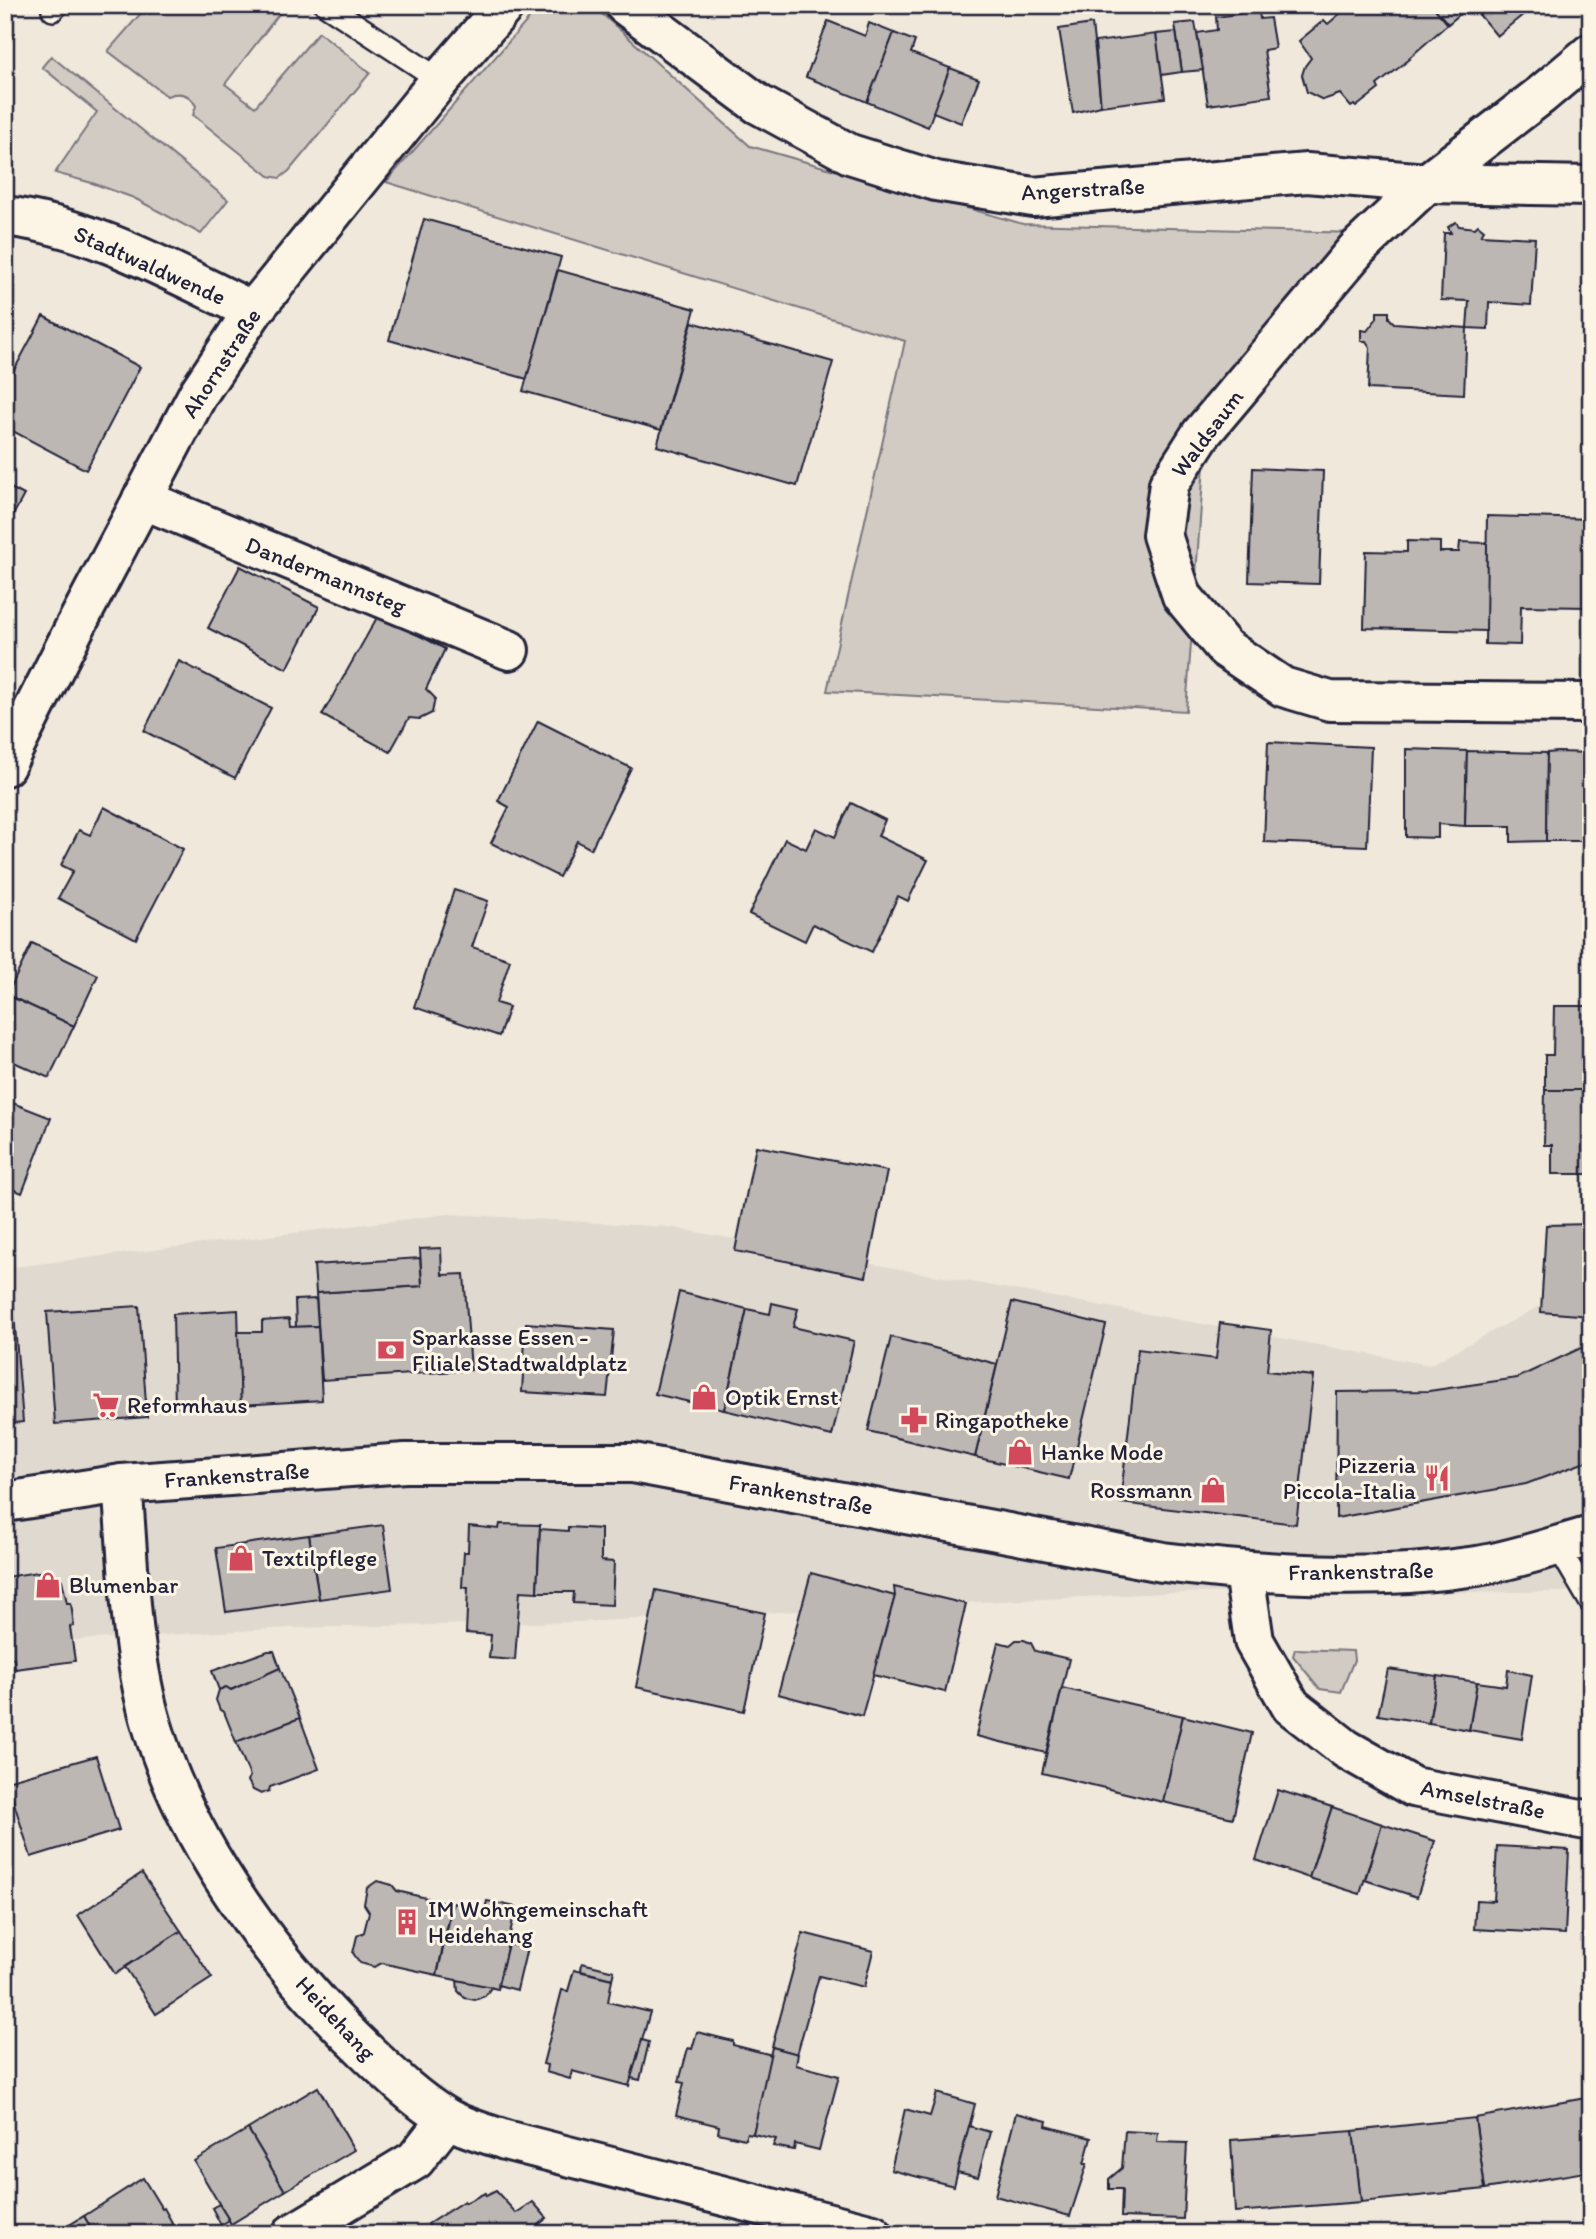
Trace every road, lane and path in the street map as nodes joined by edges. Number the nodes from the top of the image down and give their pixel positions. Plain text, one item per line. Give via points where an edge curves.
1 (326, 5) edge
2 (505, 5) edge
3 (625, 5) edge
4 (1591, 53) edge
5 (440, 80) junction
6 (1427, 183) junction
7 (1591, 186) edge
8 (5, 216) edge
9 (253, 311) junction
10 (142, 499) junction
11 (509, 650) dead end
12 (1591, 703) edge
13 (5, 766) edge
14 (122, 1483) junction
15 (5, 1502) edge
16 (1574, 1541) edge
17 (1244, 1572) junction
18 (1591, 1603) edge
19 (1591, 1821) edge
20 (447, 2119) junction
21 (867, 2233) edge
22 (292, 2234) edge

1 - 5 lane
2 - 5 street, Ahornstraße
3 - 6 street, Angerstraße via 758,104 850,154 936,181 1033,197 1307,173
4 - 6 street, Waldsaum
5 - 9 street, Ahornstraße
6 - 7 street, Angerstraße
6 - 12 street, Waldsaum via 1357,249 1200,434 1169,484 1161,535 1182,596 1225,648 1283,687 1330,701
8 - 9 street, Stadtwaldwende via 99,238
9 - 10 street, Ahornstraße via 198,394
10 - 11 street, Dandermannsteg
10 - 13 street, Ahornstraße
14 - 15 street, Frankenstraße
14 - 17 street, Frankenstraße via 405,1463 633,1463 1164,1562
14 - 20 street, Heidehang via 137,1657 152,1725 176,1793 223,1878 276,1952 337,2024 410,2092
16 - 17 street, Frankenstraße via 1481,1565 1436,1571
16 - 18 lane
17 - 19 street, Amselstraße via 1254,1641 1291,1706 1346,1749 1413,1787
20 - 21 street, Heidehang via 505,2140
20 - 22 street via 415,2160

